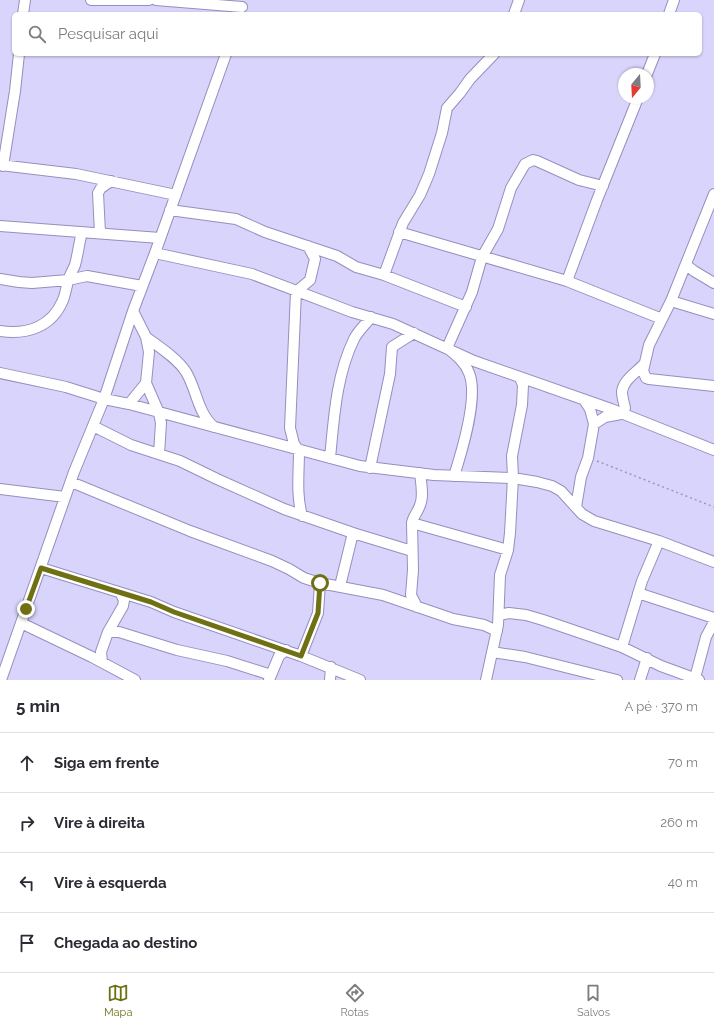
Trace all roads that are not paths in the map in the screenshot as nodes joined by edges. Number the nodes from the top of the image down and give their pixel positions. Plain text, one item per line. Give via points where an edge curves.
1 (24, 0) edge
2 (91, 0) edge
3 (149, 0) edge
4 (156, 0) edge
5 (519, 0) edge
6 (674, 0) edge
7 (242, 7) edge
8 (23, 12) edge
9 (515, 12) edge
10 (670, 12) edge
11 (19, 56) edge
12 (225, 56) edge
13 (492, 56) edge
14 (654, 56) edge
15 (649, 68) edge
16 (636, 104) edge
17 (2, 165) edge
18 (111, 181) junction
19 (603, 186) junction
20 (176, 194) junction
21 (714, 194) edge
22 (170, 210) junction
23 (0, 226) edge
24 (82, 232) junction
25 (400, 232) junction
26 (100, 233) junction
27 (160, 238) junction
28 (308, 246) junction
29 (155, 253) junction
30 (482, 257) junction
31 (686, 265) junction
32 (384, 275) junction
33 (0, 279) edge
34 (68, 280) junction
35 (567, 281) junction
36 (714, 282) edge
37 (142, 286) junction
38 (296, 292) junction
39 (671, 301) junction
40 (466, 307) junction
41 (133, 311) junction
42 (714, 314) edge
43 (371, 317) junction
44 (662, 319) junction
45 (0, 331) edge
46 (414, 333) junction
47 (146, 337) junction
48 (447, 348) junction
49 (644, 364) junction
50 (0, 373) edge
51 (524, 381) junction
52 (146, 383) junction
53 (714, 386) edge
54 (104, 399) junction
55 (584, 400) junction
56 (129, 404) junction
57 (159, 413) junction
58 (621, 414) junction
59 (594, 424) junction
60 (93, 426) junction
61 (214, 427) junction
62 (300, 450) junction
63 (714, 450) edge
64 (159, 454) junction
65 (330, 458) junction
66 (370, 468) junction
67 (420, 473) junction
68 (454, 476) junction
69 (513, 478) junction
70 (71, 482) junction
71 (0, 489) edge
72 (66, 497) junction
73 (576, 507) junction
74 (302, 516) junction
75 (412, 523) junction
76 (353, 533) junction
77 (659, 541) junction
78 (508, 550) junction
79 (412, 551) junction
80 (714, 562) edge
81 (41, 568) junction
82 (320, 583) junction
83 (340, 586) junction
84 (638, 593) junction
85 (121, 594) junction
86 (499, 601) junction
87 (417, 607) junction
88 (518, 614) junction
89 (499, 615) junction
90 (714, 618) edge
91 (714, 622) edge
92 (21, 623) junction
93 (114, 632) junction
94 (497, 632) junction
95 (622, 647) junction
96 (286, 650) junction
97 (492, 652) junction
98 (301, 656) junction
99 (98, 657) junction
100 (647, 658) junction
101 (331, 667) junction
102 (270, 677) edge
103 (697, 679) edge
104 (1, 680) edge
105 (135, 680) edge
106 (330, 680) edge
107 (360, 680) edge
108 (486, 680) edge
109 (617, 680) edge
110 (640, 680) edge

1 - 8 street
2 - 3 street
4 - 7 street
5 - 9 street
6 - 10 street
11 - 17 street
12 - 20 street
13 - 25 street via 447,108 429,174
14 - 15 street
16 - 19 street
17 - 18 street
18 - 20 street
18 - 26 street via 98,193
19 - 30 street via 579,180 533,160 525,164 510,188 498,229
19 - 35 street
20 - 22 street
21 - 31 street
22 - 27 street
22 - 28 street via 236,220
23 - 24 street
24 - 26 street
24 - 34 street
25 - 30 street
25 - 32 street
26 - 27 street
27 - 29 street
28 - 32 street via 336,256 356,267
28 - 38 street via 315,259 312,274 310,280
29 - 37 street
29 - 38 street via 252,274
30 - 35 street
30 - 40 street
31 - 36 street
31 - 39 street
32 - 40 street
33 - 34 street via 32,283
34 - 37 street via 87,276
34 - 45 street via 63,301 52,318 43,325 21,333
35 - 44 street
37 - 41 street
38 - 43 street
38 - 62 street via 290,428 294,444
39 - 42 street
39 - 44 street
40 - 48 street
41 - 47 street
41 - 54 street
43 - 46 street
43 - 65 street via 354,339 341,376
44 - 49 street via 649,345
46 - 48 street
46 - 66 street via 392,347 390,374
47 - 52 street via 149,352
47 - 61 street via 185,370 204,415
48 - 51 street
48 - 68 street via 463,361 472,385 463,447
49 - 53 street via 644,375 649,379
49 - 58 street via 623,389 625,408
50 - 54 street via 66,387
51 - 55 street
51 - 69 street via 521,413 512,456
52 - 56 street
52 - 57 street
54 - 56 street
54 - 60 street
55 - 58 street
55 - 59 street via 590,409
56 - 57 street
57 - 61 street
57 - 64 street
58 - 59 street via 605,417
58 - 63 street
59 - 73 street
60 - 64 street via 131,445
60 - 70 street
61 - 62 street
62 - 65 street
62 - 74 street via 298,489
64 - 74 street
65 - 66 street
66 - 67 street
67 - 68 street
67 - 75 street via 422,498
68 - 69 street
69 - 73 street via 552,486 561,491
69 - 78 street
70 - 72 street
70 - 82 street via 190,531 272,561 304,578
71 - 72 street
72 - 81 street
73 - 77 street via 594,521
74 - 76 street
75 - 78 street
75 - 79 street
76 - 79 street
76 - 83 street
77 - 80 street
77 - 84 street
78 - 86 street via 500,575
79 - 87 street via 411,595
81 - 85 street
81 - 92 street
82 - 83 street
82 - 98 street via 318,613
83 - 87 street via 383,595
84 - 90 street
84 - 95 street
85 - 93 street via 123,606 114,622
85 - 96 street via 151,602
86 - 88 street
86 - 89 street
87 - 94 street
88 - 89 street
88 - 95 street
89 - 94 street
91 - 103 street via 706,637
92 - 99 street
92 - 104 street
93 - 99 street
93 - 102 street via 233,663
94 - 97 street
95 - 100 street
96 - 98 street
96 - 102 street via 279,656
97 - 108 street
97 - 109 street via 525,657
98 - 101 street
99 - 105 street
100 - 103 street
100 - 110 street
101 - 106 street
101 - 107 street

